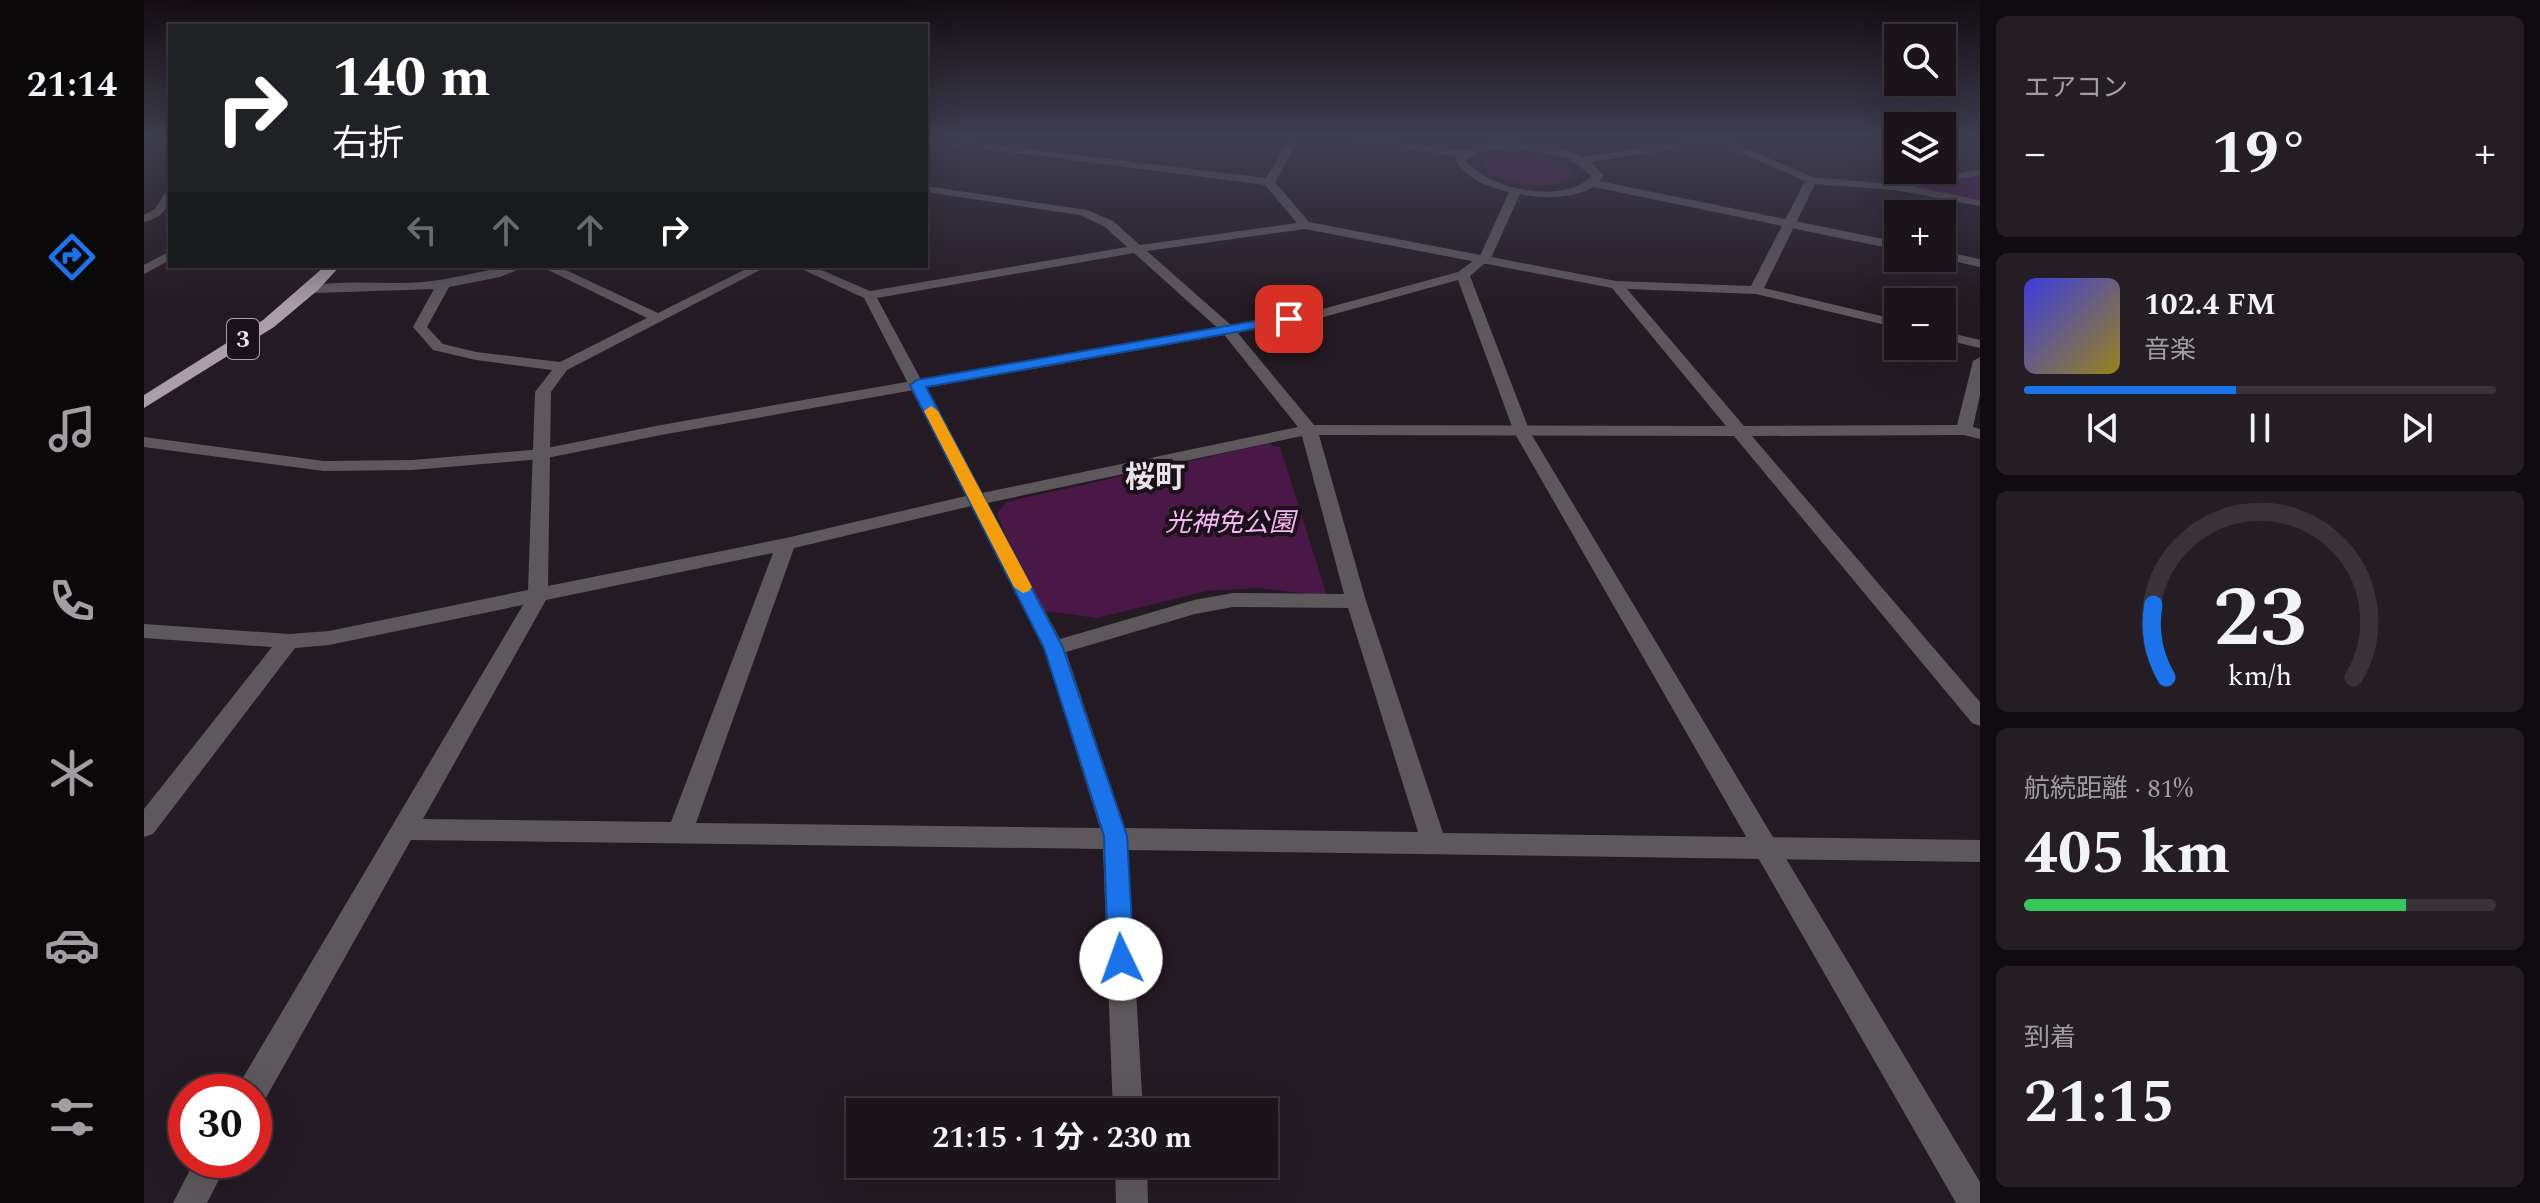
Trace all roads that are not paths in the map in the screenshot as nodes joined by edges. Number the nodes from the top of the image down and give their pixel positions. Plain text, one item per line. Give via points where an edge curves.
1 (954, 193) edge
2 (1278, 193) edge
3 (1515, 193) edge
4 (1640, 193) edge
5 (1805, 193) edge
6 (1928, 193) edge
7 (168, 196) edge
8 (1980, 203) edge
9 (145, 219) edge
10 (168, 223) edge
11 (1791, 224) junction
12 (1305, 225) junction
13 (1884, 243) edge
14 (1135, 249) junction
15 (168, 256) edge
16 (1485, 258) junction
17 (1956, 258) edge
18 (1980, 263) edge
19 (331, 268) edge
20 (516, 268) edge
21 (550, 268) edge
22 (758, 268) edge
23 (806, 268) edge
24 (144, 270) edge
25 (1463, 275) junction
26 (1616, 285) junction
27 (442, 287) junction
28 (315, 289) junction
29 (1756, 290) junction
30 (869, 295) junction
31 (658, 318) junction
32 (1884, 321) edge
33 (1227, 329) junction
34 (1956, 338) edge
35 (1980, 344) edge
36 (1980, 361) edge
37 (562, 367) junction
38 (917, 385) junction
39 (144, 403) edge
40 (1309, 430) junction
41 (1522, 432) junction
42 (1741, 432) junction
43 (1972, 432) edge
44 (144, 442) edge
45 (1980, 445) edge
46 (542, 454) junction
47 (978, 499) junction
48 (786, 544) junction
49 (538, 596) junction
50 (1356, 601) junction
51 (144, 631) edge
52 (289, 641) junction
53 (1054, 648) junction
54 (1980, 717) edge
55 (144, 827) edge
56 (403, 829) junction
57 (679, 834) junction
58 (1115, 836) junction
59 (1434, 844) junction
60 (1764, 848) junction
61 (1980, 851) edge
62 (262, 1074) edge
63 (1127, 1098) edge
64 (203, 1178) edge
65 (1131, 1178) edge
66 (189, 1203) edge
67 (1132, 1203) edge
68 (1974, 1203) edge

1 - 14 street via 1083,212 1109,224
2 - 12 street
3 - 16 street
4 - 11 street
5 - 11 street
6 - 8 street
7 - 9 street via 159,211
9 - 10 street
11 - 13 street
11 - 29 street
12 - 14 street
12 - 16 street
14 - 30 street
14 - 33 street
15 - 24 street
16 - 25 street
16 - 26 street
17 - 18 street
19 - 28 highway, 3
20 - 27 street
21 - 31 street
22 - 31 street
23 - 30 street
25 - 33 street via 1320,314
25 - 41 street
26 - 29 street
26 - 42 street
27 - 28 street
27 - 37 street via 420,327 438,347
28 - 39 highway, 3
29 - 32 street
30 - 38 street
31 - 37 street
33 - 38 street
33 - 40 street
34 - 35 street
36 - 43 street
37 - 46 street via 543,392
38 - 46 street
38 - 47 street
40 - 41 street
40 - 47 street
40 - 50 street
41 - 42 street
41 - 60 street
42 - 43 street
42 - 54 street
43 - 45 street
44 - 46 street via 324,466
46 - 49 street
47 - 48 street
47 - 53 street
48 - 49 street
48 - 57 street
49 - 52 street via 329,638
49 - 56 street
50 - 53 street via 1233,600
50 - 59 street
51 - 52 street
52 - 55 street
53 - 58 street
56 - 57 street
56 - 62 street
57 - 58 street
58 - 59 street
58 - 63 street
59 - 60 street
60 - 61 street
60 - 68 street
64 - 66 street
65 - 67 street

